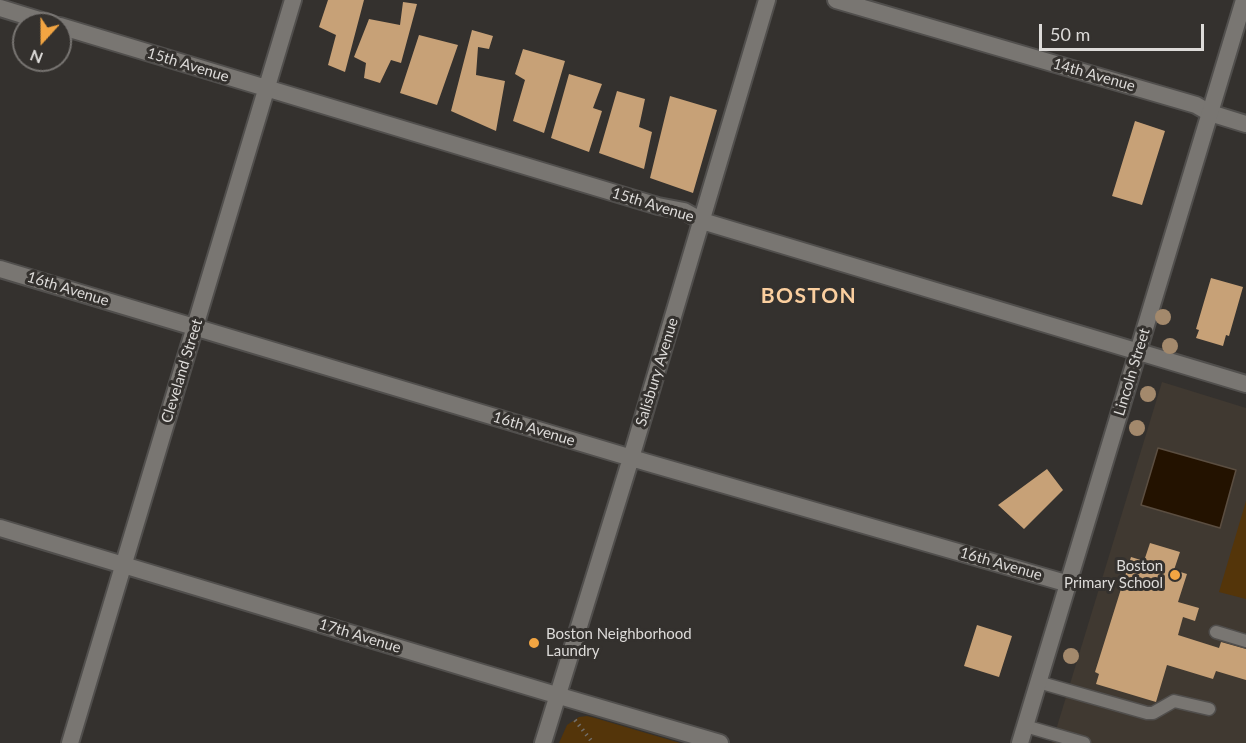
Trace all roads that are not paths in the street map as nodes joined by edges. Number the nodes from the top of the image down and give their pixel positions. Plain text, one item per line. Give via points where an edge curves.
1 (293, 0) edge
2 (767, 0) edge
3 (836, 0) edge
4 (1244, 0) edge
5 (72, 30) edge
6 (267, 89) junction
7 (1210, 113) junction
8 (1246, 124) edge
9 (702, 221) junction
10 (0, 269) edge
11 (195, 327) junction
12 (1138, 352) junction
13 (1246, 384) edge
14 (631, 458) junction
15 (0, 528) edge
16 (123, 565) junction
17 (1069, 584) junction
18 (1216, 632) dead end
19 (1246, 641) edge
20 (1038, 682) junction
21 (557, 696) junction
22 (1209, 709) dead end
23 (1025, 726) junction
24 (70, 743) edge
25 (543, 743) edge
26 (720, 743) edge
27 (1020, 743) edge
28 (1084, 743) edge

1 - 6 street, Cleveland Street
2 - 9 street, Salisbury Avenue
3 - 7 street, 14th Avenue via 1196,105
4 - 7 street, Lincoln Street
5 - 6 street, 15th Avenue
6 - 9 street, 15th Avenue via 684,211
6 - 11 street, Cleveland Street
7 - 8 street, 14th Avenue
7 - 12 street, Lincoln Street
9 - 12 street, 15th Avenue
9 - 14 street, Salisbury Avenue
10 - 11 street, 16th Avenue
11 - 14 street, 16th Avenue
11 - 16 street, Cleveland Street
12 - 13 street, 15th Avenue
12 - 17 street, Lincoln Street
14 - 17 street, 16th Avenue
14 - 21 street, Salisbury Avenue
15 - 16 street, 17th Avenue
16 - 21 street, 17th Avenue
16 - 24 street, Cleveland Street
17 - 20 street, Lincoln Street
18 - 19 lane
20 - 22 lane via 1147,713 1174,701
20 - 23 street, Lincoln Street
21 - 25 street, Salisbury Avenue
21 - 26 street, 17th Avenue
23 - 27 street, Lincoln Street
23 - 28 lane

